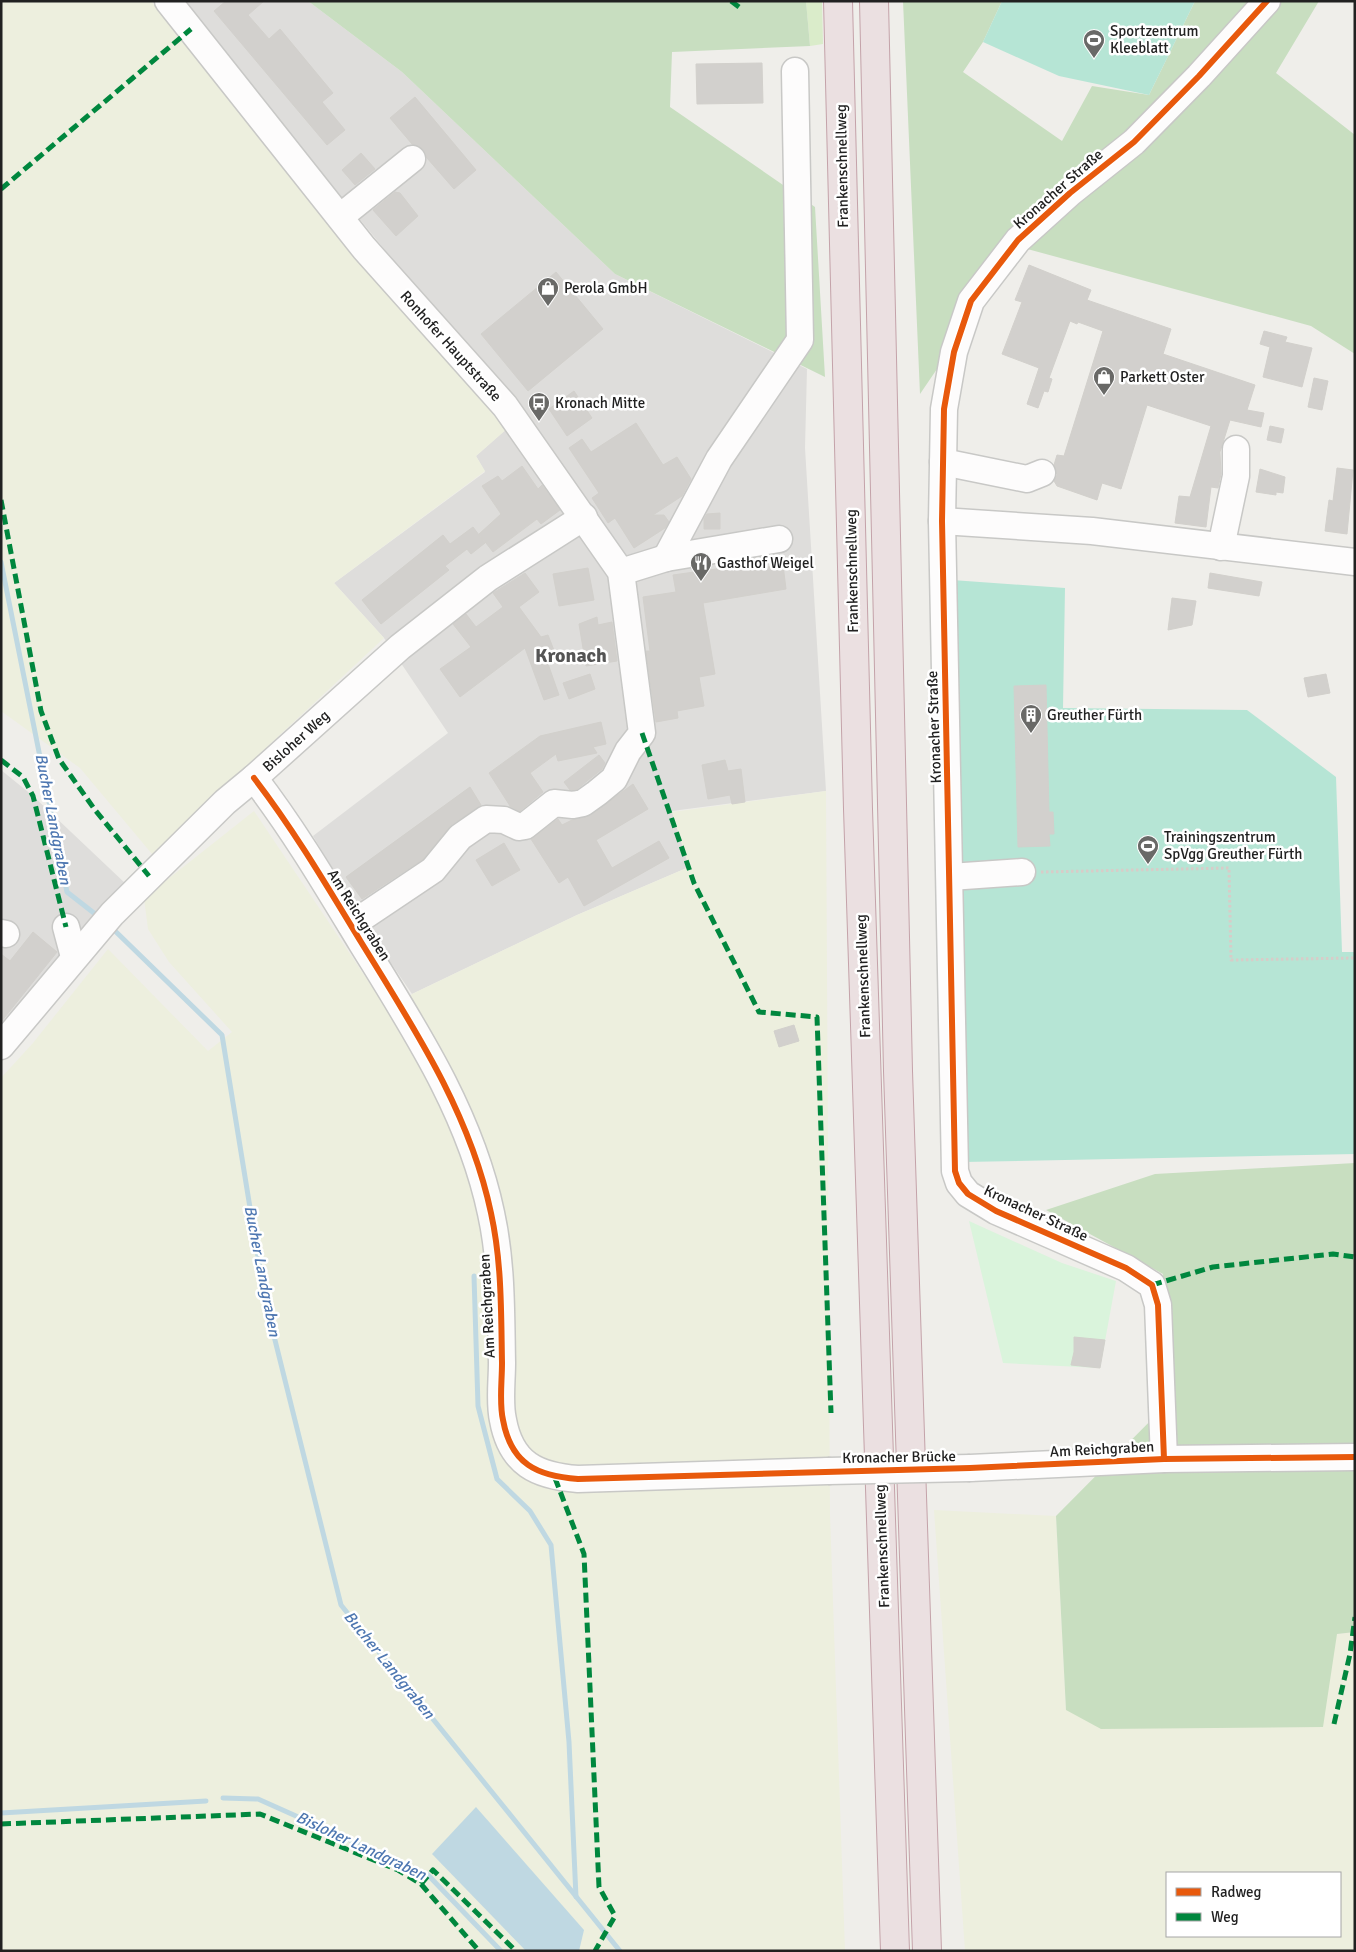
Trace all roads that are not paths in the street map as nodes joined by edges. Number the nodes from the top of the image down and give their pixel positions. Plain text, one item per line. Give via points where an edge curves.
1 (168, 1) edge
2 (838, 1) edge
3 (874, 1) edge
4 (1266, 1) edge
5 (795, 71) dead end
6 (412, 159) dead end
7 (340, 217) junction
8 (1236, 449) dead end
9 (943, 462) junction
10 (1042, 473) dead end
11 (584, 517) junction
12 (942, 521) junction
13 (779, 539) dead end
14 (1221, 547) junction
15 (666, 558) junction
16 (1355, 562) edge
17 (621, 572) junction
18 (254, 778) junction
19 (1022, 872) road end
20 (950, 877) junction
21 (351, 925) junction
22 (66, 926) dead end
23 (74, 957) junction
24 (1, 1046) edge
25 (1355, 1457) edge
26 (1164, 1459) junction
27 (970, 1468) joint
28 (828, 1471) joint
29 (895, 1951) edge
30 (927, 1951) edge

1 - 7 street, Ronhofer Hauptstraße
2 - 29 highway, Frankenschnellweg via 860,879
3 - 30 highway, Frankenschnellweg via 898,1081
4 - 9 street, Kronacher Straße via 1134,142 1018,240 971,302 954,352 946,400
5 - 15 street via 800,340 719,459
6 - 7 street
7 - 11 street, Ronhofer Hauptstraße via 505,406
8 - 14 street via 1236,476
9 - 10 street via 1027,479
9 - 12 street, Kronacher Straße
11 - 17 street, Ronhofer Hauptstraße
11 - 18 street, Bisloher Weg via 488,578 400,647
12 - 14 street via 1092,531
12 - 20 street, Kronacher Straße
13 - 15 street
14 - 16 street
15 - 17 street
17 - 21 street, Ronhofer Hauptstraße via 642,733 628,751 614,779 583,803 554,803 525,826 486,819 460,837 432,870
18 - 21 street, Am Reichgraben via 283,816
18 - 23 street, Bisloher Weg via 211,814
19 - 20 street
20 - 26 street, Kronacher Straße via 956,1171 959,1183 968,1194 996,1210 1126,1268 1152,1285 1158,1305
21 - 28 street, Am Reichgraben via 420,1038 468,1132 491,1212 500,1269 503,1420 512,1450 532,1469 555,1478 578,1480
22 - 23 street
23 - 24 street, Bisloher Weg
25 - 26 street, Am Reichgraben
26 - 27 street, Am Reichgraben
27 - 28 street, Kronacher Brücke, bridge

